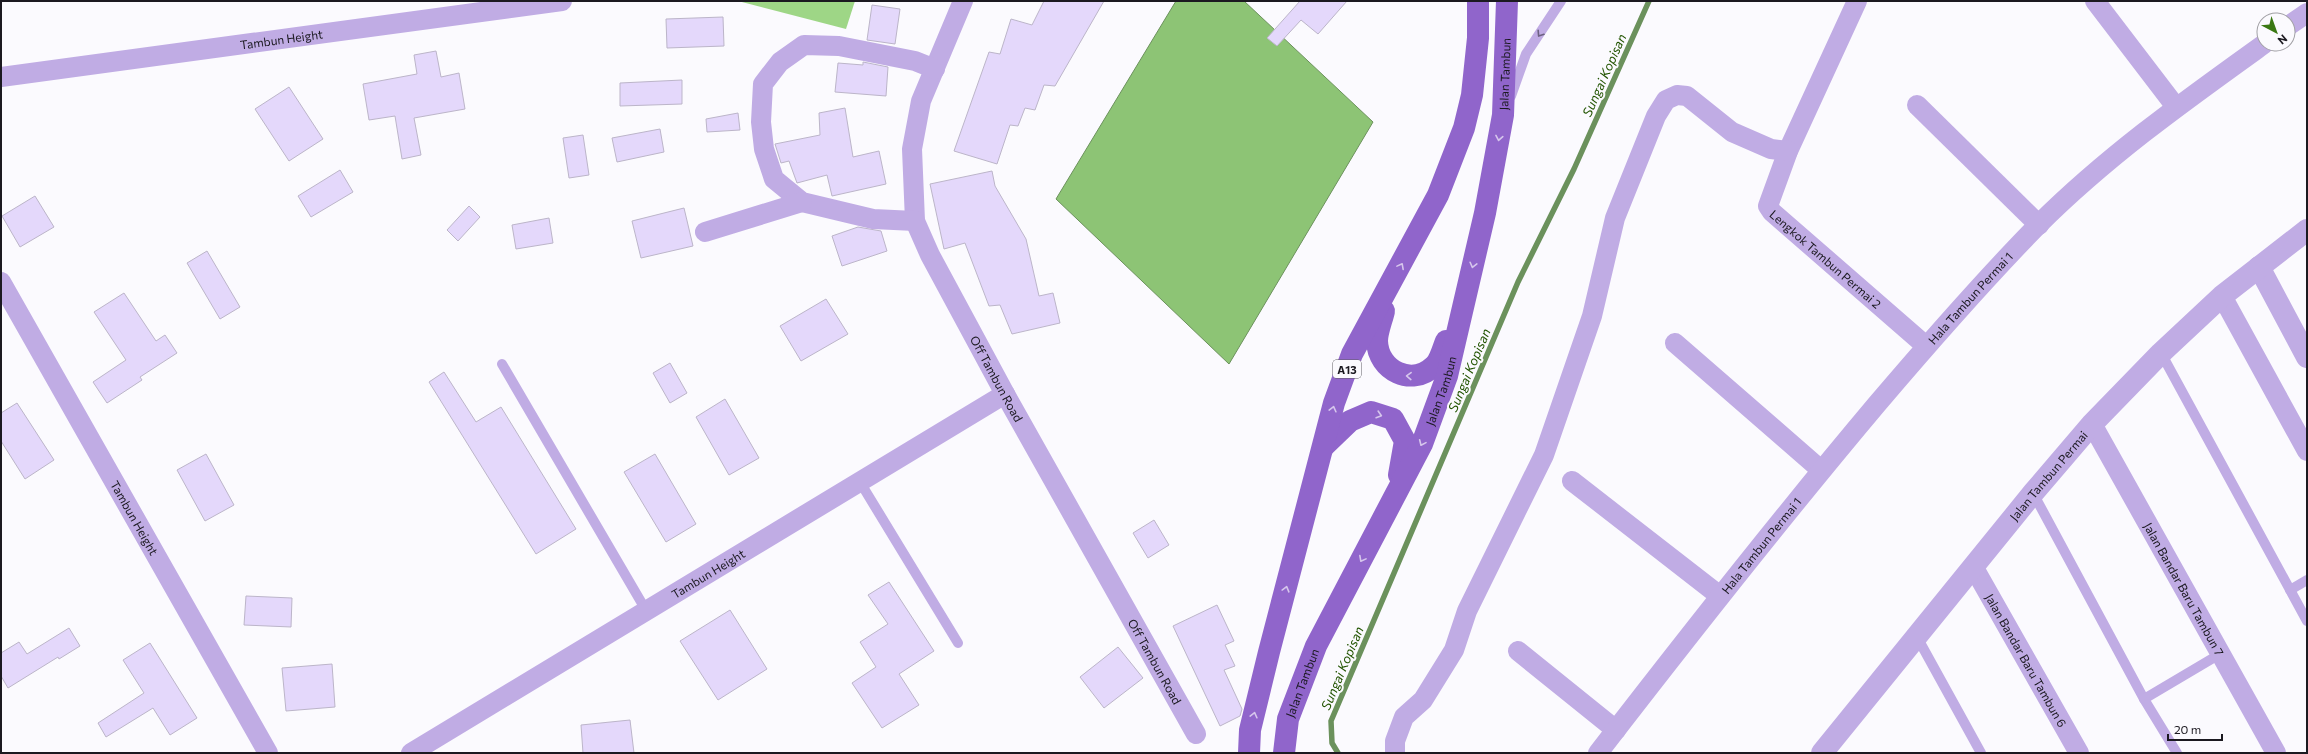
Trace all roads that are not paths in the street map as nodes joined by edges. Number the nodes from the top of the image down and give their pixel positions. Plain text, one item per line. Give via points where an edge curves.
1 (562, 1) edge
2 (963, 1) edge
3 (1478, 1) edge
4 (1507, 1) edge
5 (1561, 1) edge
6 (1857, 1) edge
7 (2095, 1) edge
8 (2307, 13) edge
9 (2296, 21) edge
10 (2256, 50) edge
11 (935, 69) junction
12 (1, 77) edge
13 (1917, 105) dead end
14 (2176, 108) junction
15 (1503, 115) junction
16 (1788, 151) junction
17 (802, 202) junction
18 (915, 221) junction
19 (2039, 224) junction
20 (2307, 230) edge
21 (705, 232) dead end
22 (2259, 267) junction
23 (1, 282) edge
24 (1390, 288) junction
25 (2222, 296) junction
26 (1462, 306) junction
27 (1675, 343) dead end
28 (1926, 346) junction
29 (2161, 353) junction
30 (2307, 357) edge
31 (502, 364) dead end
32 (1005, 394) junction
33 (2092, 424) junction
34 (1324, 446) junction
35 (2307, 451) edge
36 (1821, 470) junction
37 (1572, 481) dead end
38 (860, 482) junction
39 (2033, 493) junction
40 (1395, 494) junction
41 (1974, 568) junction
42 (2307, 580) edge
43 (2290, 590) junction
44 (1720, 596) junction
45 (647, 612) junction
46 (2307, 621) edge
47 (1917, 637) junction
48 (958, 643) dead end
49 (1518, 651) dead end
50 (2220, 654) junction
51 (2144, 699) junction
52 (1616, 730) junction
53 (1196, 734) dead end
54 (268, 753) edge
55 (411, 753) edge
56 (1249, 753) edge
57 (1284, 753) edge
58 (1395, 753) edge
59 (1598, 753) edge
60 (1822, 753) edge
61 (1981, 753) edge
62 (2079, 753) edge
63 (2177, 753) edge
64 (2276, 753) edge

1 - 12 street, Tambun Height
2 - 11 street, Off Tambun Road
24 -> 3 main road, A13 via 1438,195 1464,128 1472,94 1478,38
4 - 15 main road, Jalan Tambun
5 -> 15 lane via 1526,54
6 - 16 street, Lengkok Tambun Permai 2
7 - 14 street
8 - 9 street
10 - 14 street, Hala Tambun Permai 1
11 - 17 street via 915,61 839,46 804,45 780,62 763,84 761,122 764,149 774,179
11 - 18 street, Off Tambun Road via 921,101 912,149
13 - 19 street
14 - 19 street, Hala Tambun Permai 1 via 2112,158
15 -> 26 main road, Jalan Tambun via 1485,213
16 - 28 street, Lengkok Tambun Permai 2 via 1769,201 1768,206 1772,212
16 - 58 street via 1771,149 1732,132 1687,96 1677,95 1666,100 1656,116 1616,218 1592,316 1544,455 1468,611 1454,650 1423,700 1404,716 1395,740
17 - 18 street via 873,220
17 - 21 street
18 - 32 street, Off Tambun Road via 930,255
19 - 28 street, Hala Tambun Permai 1
20 - 22 street, Jalan Tambun Permai
22 - 25 street, Jalan Tambun Permai
22 - 30 street
23 - 54 street, Tambun Height
26 -> 24 main road via 1435,366 1420,376 1398,375 1383,362 1377,341
34 -> 24 main road, A13 via 1334,403 1352,354
25 - 29 street, Jalan Tambun Permai
25 - 35 street
26 -> 40 main road, Jalan Tambun via 1447,376 1422,444
27 - 36 street
28 - 36 street, Hala Tambun Permai 1
29 - 33 street, Jalan Tambun Permai
29 - 43 lane
31 - 45 lane
32 - 38 street, Tambun Height
32 - 53 street, Off Tambun Road
33 - 39 street, Jalan Tambun Permai
33 - 50 street, Jalan Bandar Baru Tambun 7
34 -> 40 main road via 1350,421 1371,412 1393,419 1405,441
56 -> 34 main road, A13 via 1250,730 1269,652
36 - 44 street, Hala Tambun Permai 1
37 - 44 street, Hala Tambun Permai 1
38 - 45 street, Tambun Height
38 - 48 lane
39 - 41 street, Jalan Tambun Permai
39 - 51 lane
40 -> 57 main road, Jalan Tambun via 1316,646 1288,719
41 - 47 street, Jalan Tambun Permai
41 - 62 street, Jalan Bandar Baru Tambun 6
42 - 43 lane
43 - 46 lane
44 - 52 street, Hala Tambun Permai 1
45 - 55 street, Tambun Height
47 - 60 street, Jalan Tambun Permai
47 - 61 lane
49 - 52 street
50 - 51 lane
50 - 64 street, Jalan Bandar Baru Tambun 7
51 - 63 lane
52 - 59 street, Hala Tambun Permai 1

